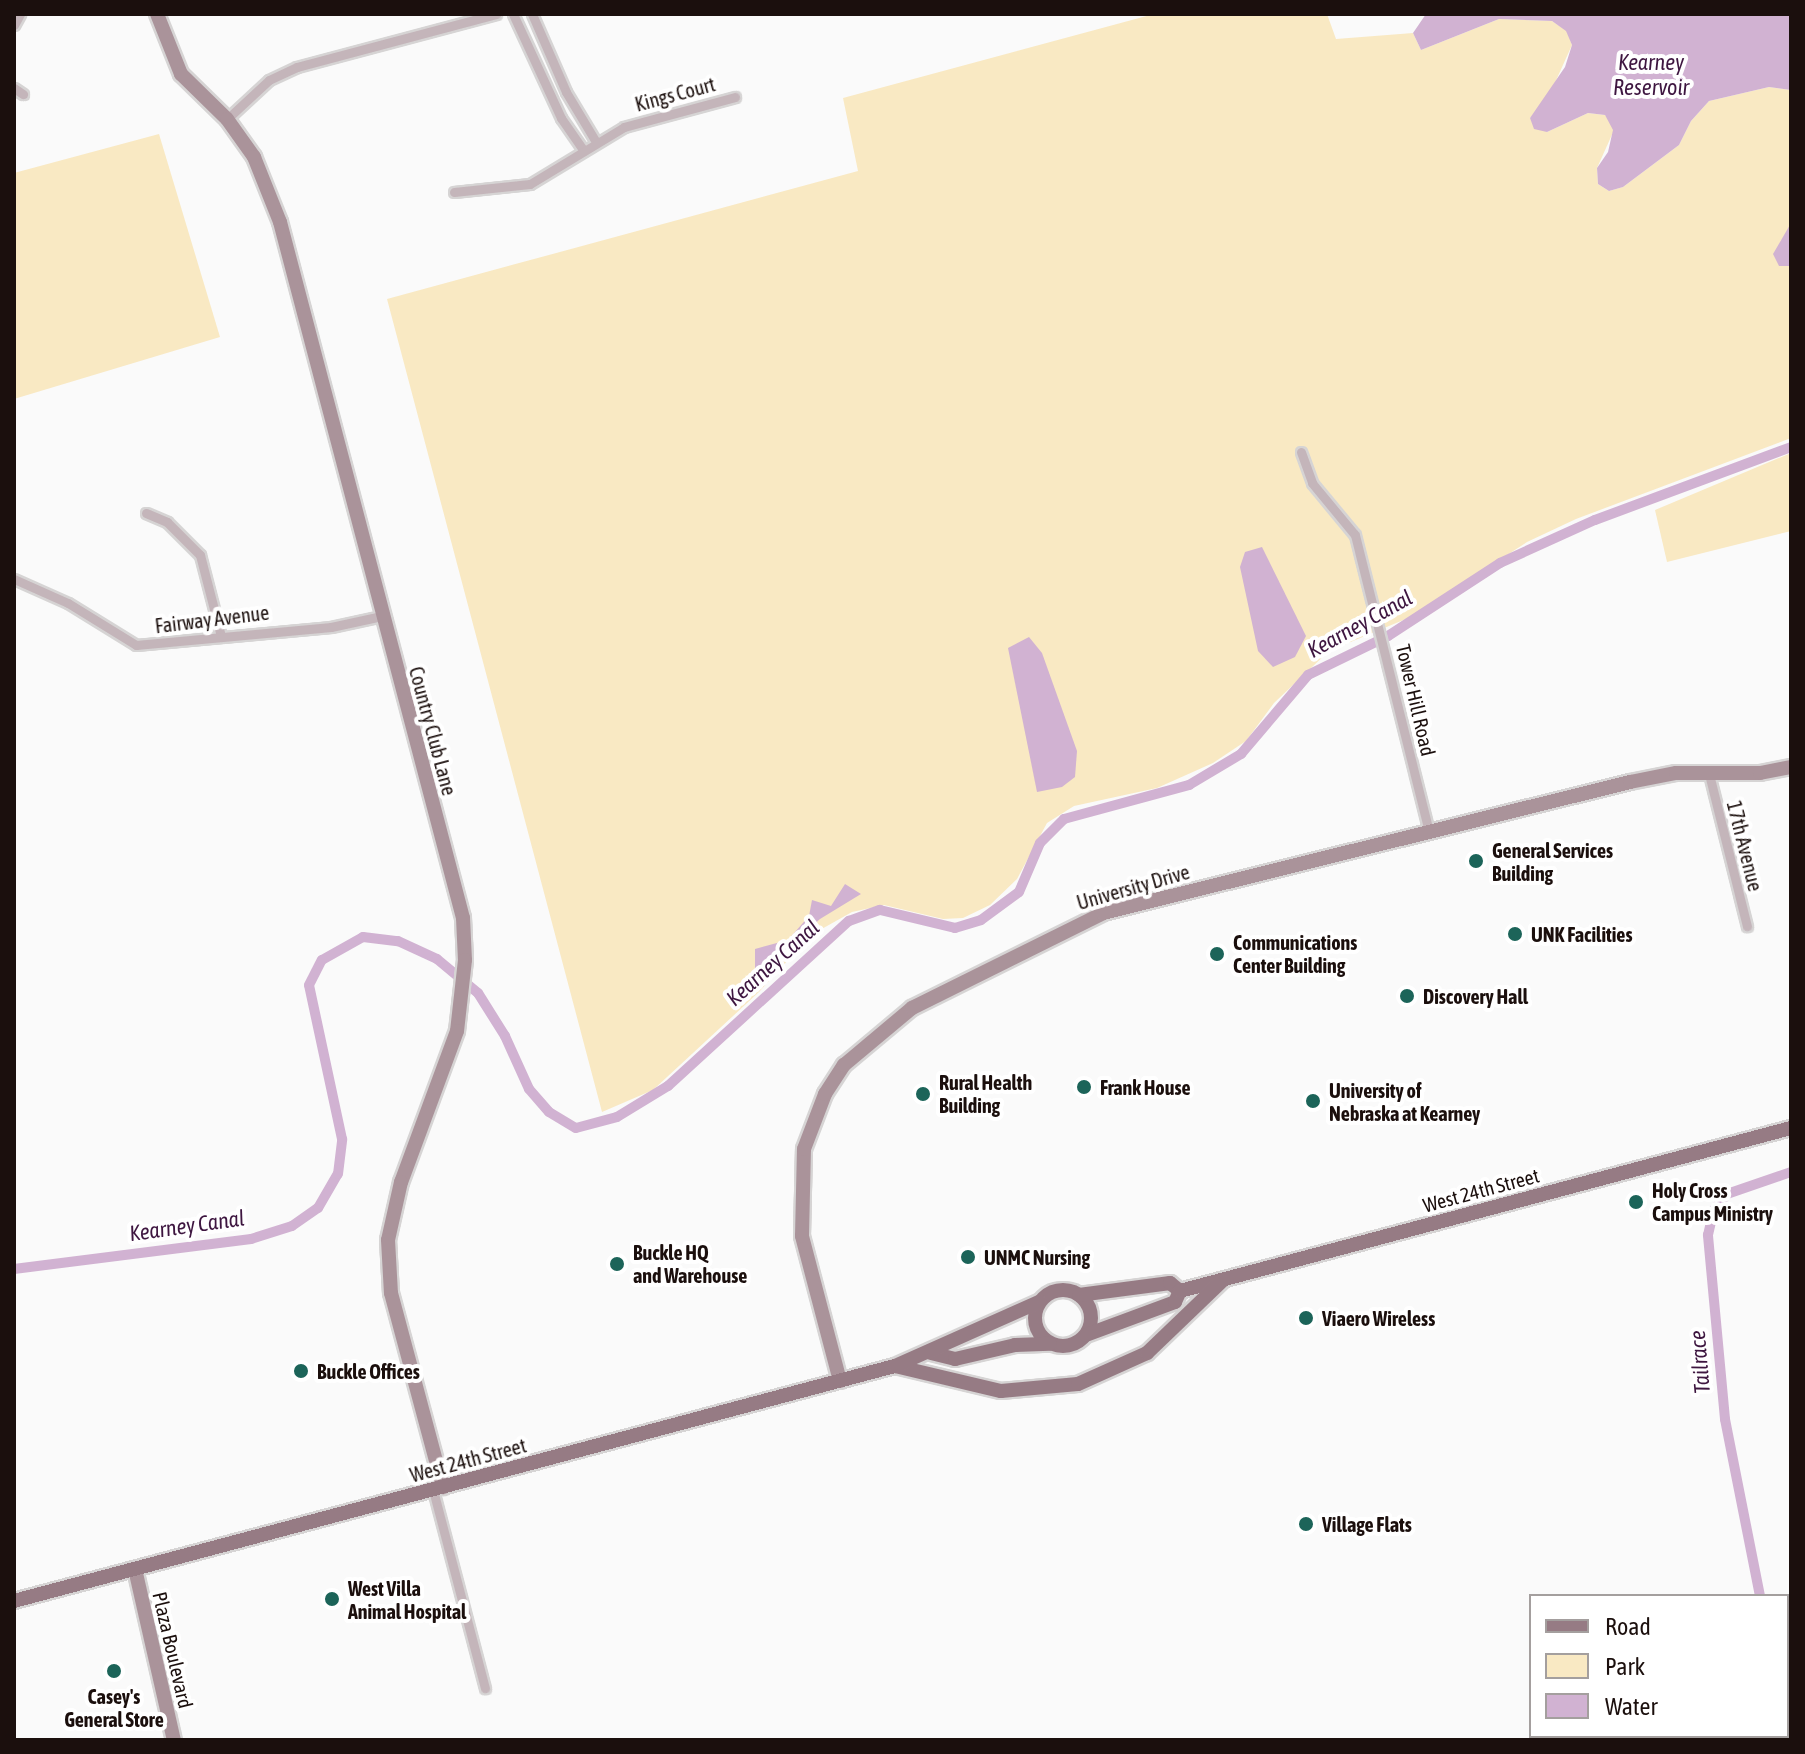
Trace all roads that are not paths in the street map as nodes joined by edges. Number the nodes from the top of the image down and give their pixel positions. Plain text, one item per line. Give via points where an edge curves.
1 (20, 14) edge
2 (157, 14) edge
3 (496, 14) edge
4 (513, 14) edge
5 (532, 14) edge
6 (14, 25) edge
7 (735, 97) dead end
8 (227, 119) junction
9 (596, 142) junction
10 (584, 151) junction
11 (454, 192) dead end
12 (1301, 452) dead end
13 (146, 513) dead end
14 (14, 579) edge
15 (382, 616) junction
16 (221, 636) junction
17 (1791, 767) edge
18 (1709, 774) junction
19 (1429, 832) junction
20 (1747, 926) dead end
21 (1791, 1128) edge
22 (1223, 1279) junction
23 (1180, 1291) junction
24 (1079, 1295) junction
25 (1039, 1302) junction
26 (1086, 1335) junction
27 (1050, 1344) junction
28 (931, 1353) junction
29 (895, 1366) junction
30 (840, 1381) junction
31 (438, 1488) junction
32 (135, 1569) junction
33 (14, 1601) edge
34 (485, 1688) dead end
35 (174, 1740) edge

1 - 6 street
2 - 8 street, Country Club Lane via 181,74
3 - 8 street via 297,67 269,80
4 - 10 street via 555,106
5 - 9 street via 566,92
7 - 9 street, Kings Court via 650,117
8 - 15 street, Country Club Lane via 254,157 280,222
9 - 10 street, Kings Court
10 - 11 street, Kings Court via 530,184
12 - 19 street, Tower Hill Road via 1312,483 1355,535
13 - 16 street via 167,522 200,555
14 - 16 street, Fairway Avenue via 68,603 136,645
15 - 16 street, Fairway Avenue via 331,627
15 - 31 street, Country Club Lane via 463,918 463,1004 401,1182 388,1240 391,1293
17 - 18 street, University Drive
18 - 19 street, University Drive via 1676,773 1630,782
18 - 20 street, 17th Avenue
19 - 30 street, University Drive via 1103,913 912,1008 873,1036 825,1094 801,1167 802,1236
21 - 22 main road, West 24th Street
22 - 23 main road, West 24th Street
22 - 29 main road via 1147,1353 1078,1384 1001,1391
23 - 24 main road, West 24th Street via 1170,1283
23 - 26 main road, West 24th Street via 1175,1302
24 - 25 main road via 1060,1290
24 - 26 main road via 1090,1311
25 - 27 main road via 1035,1325
25 - 28 main road, West 24th Street via 1000,1323 953,1337
26 - 27 main road via 1068,1345
27 - 28 main road, West 24th Street via 1015,1345 955,1359
28 - 29 main road, West 24th Street
29 - 30 main road, West 24th Street
30 - 31 main road, West 24th Street
31 - 32 main road, West 24th Street
31 - 34 street
32 - 33 main road, West 24th Street
32 - 35 street, Plaza Boulevard

